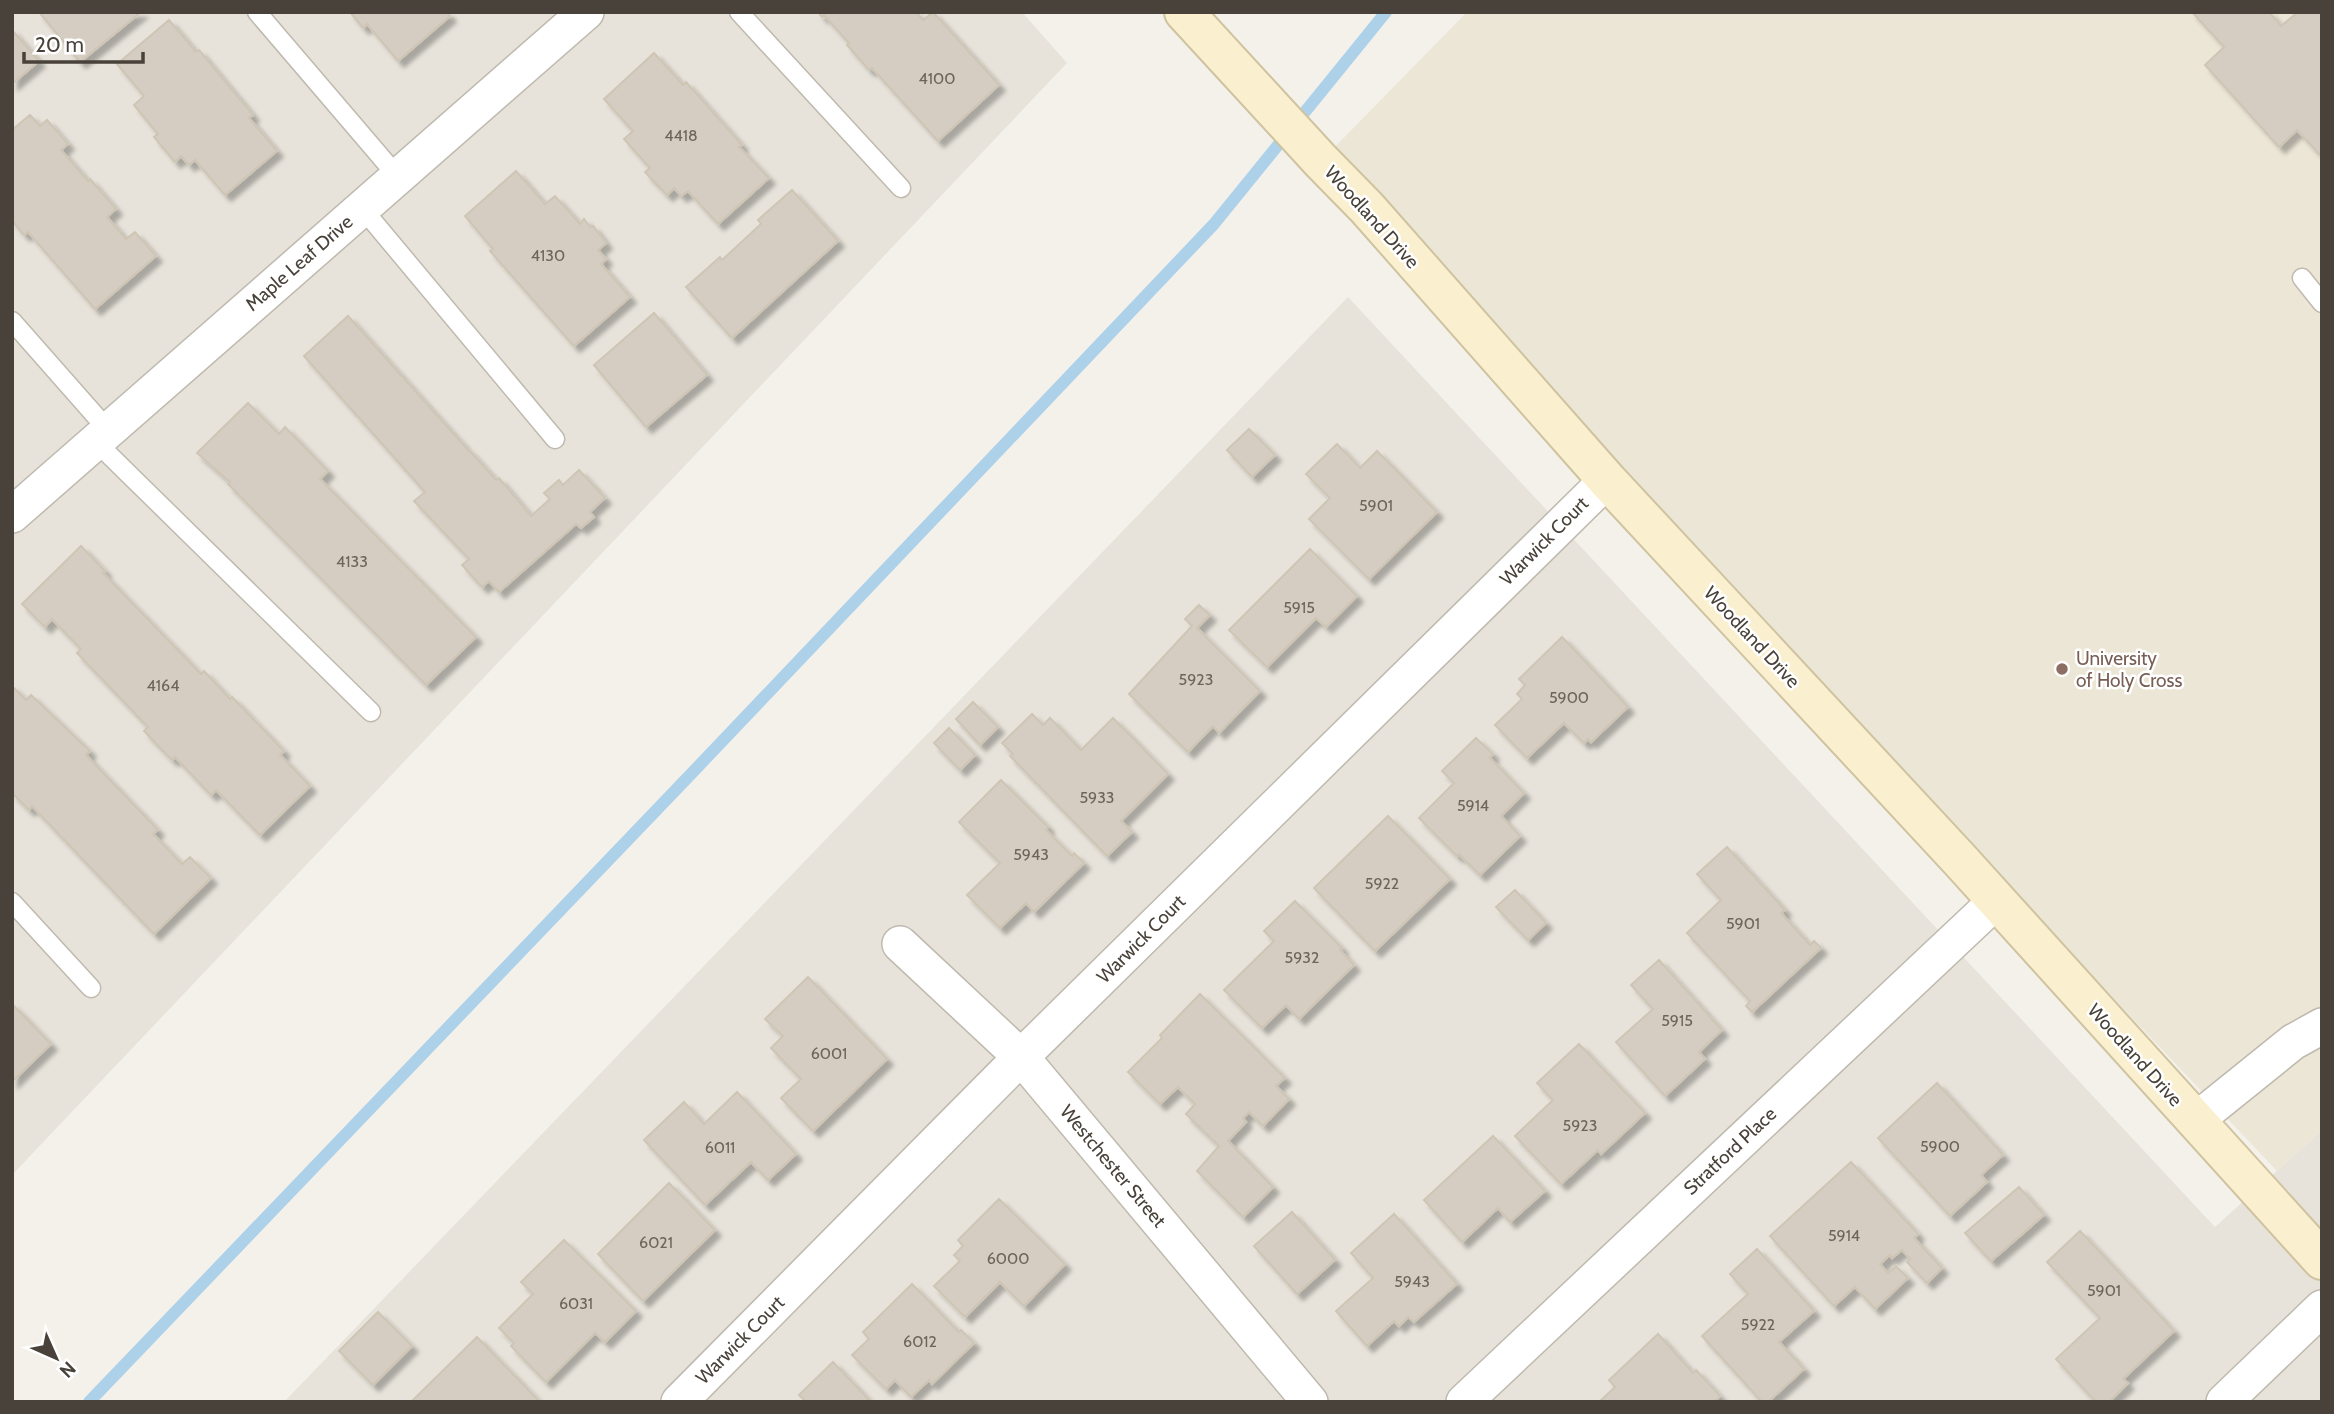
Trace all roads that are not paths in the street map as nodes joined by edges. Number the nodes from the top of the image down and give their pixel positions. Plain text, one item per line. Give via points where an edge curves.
1 (257, 12) edge
2 (586, 12) edge
3 (739, 12) edge
4 (1184, 12) edge
5 (398, 177) junction
6 (901, 188) dead end
7 (362, 208) junction
8 (2302, 278) dead end
9 (2322, 303) edge
10 (12, 321) edge
11 (102, 435) junction
12 (555, 439) dead end
13 (1606, 480) junction
14 (12, 515) edge
15 (371, 712) dead end
16 (1996, 901) junction
17 (12, 902) edge
18 (900, 944) dead end
19 (91, 988) dead end
20 (2322, 1026) edge
21 (1021, 1057) junction
22 (2195, 1121) junction
23 (2322, 1260) edge
24 (2322, 1308) edge
25 (678, 1402) edge
26 (1310, 1402) edge
27 (1464, 1402) edge
28 (2224, 1402) edge

1 - 5 lane
2 - 5 street, Maple Leaf Drive
3 - 6 lane
4 - 13 main road, Woodland Drive via 1367,208
5 - 7 street, Maple Leaf Drive
7 - 11 street, Maple Leaf Drive
7 - 12 lane
8 - 9 lane
10 - 11 lane
11 - 14 street, Maple Leaf Drive
11 - 15 lane
13 - 16 main road, Woodland Drive
13 - 21 street, Warwick Court
16 - 22 main road, Woodland Drive
16 - 27 street, Stratford Place
17 - 19 lane
18 - 21 street, Westchester Street
20 - 22 street via 2293,1042
21 - 25 street, Warwick Court
21 - 26 street, Westchester Street
22 - 23 main road, Woodland Drive
24 - 28 street

